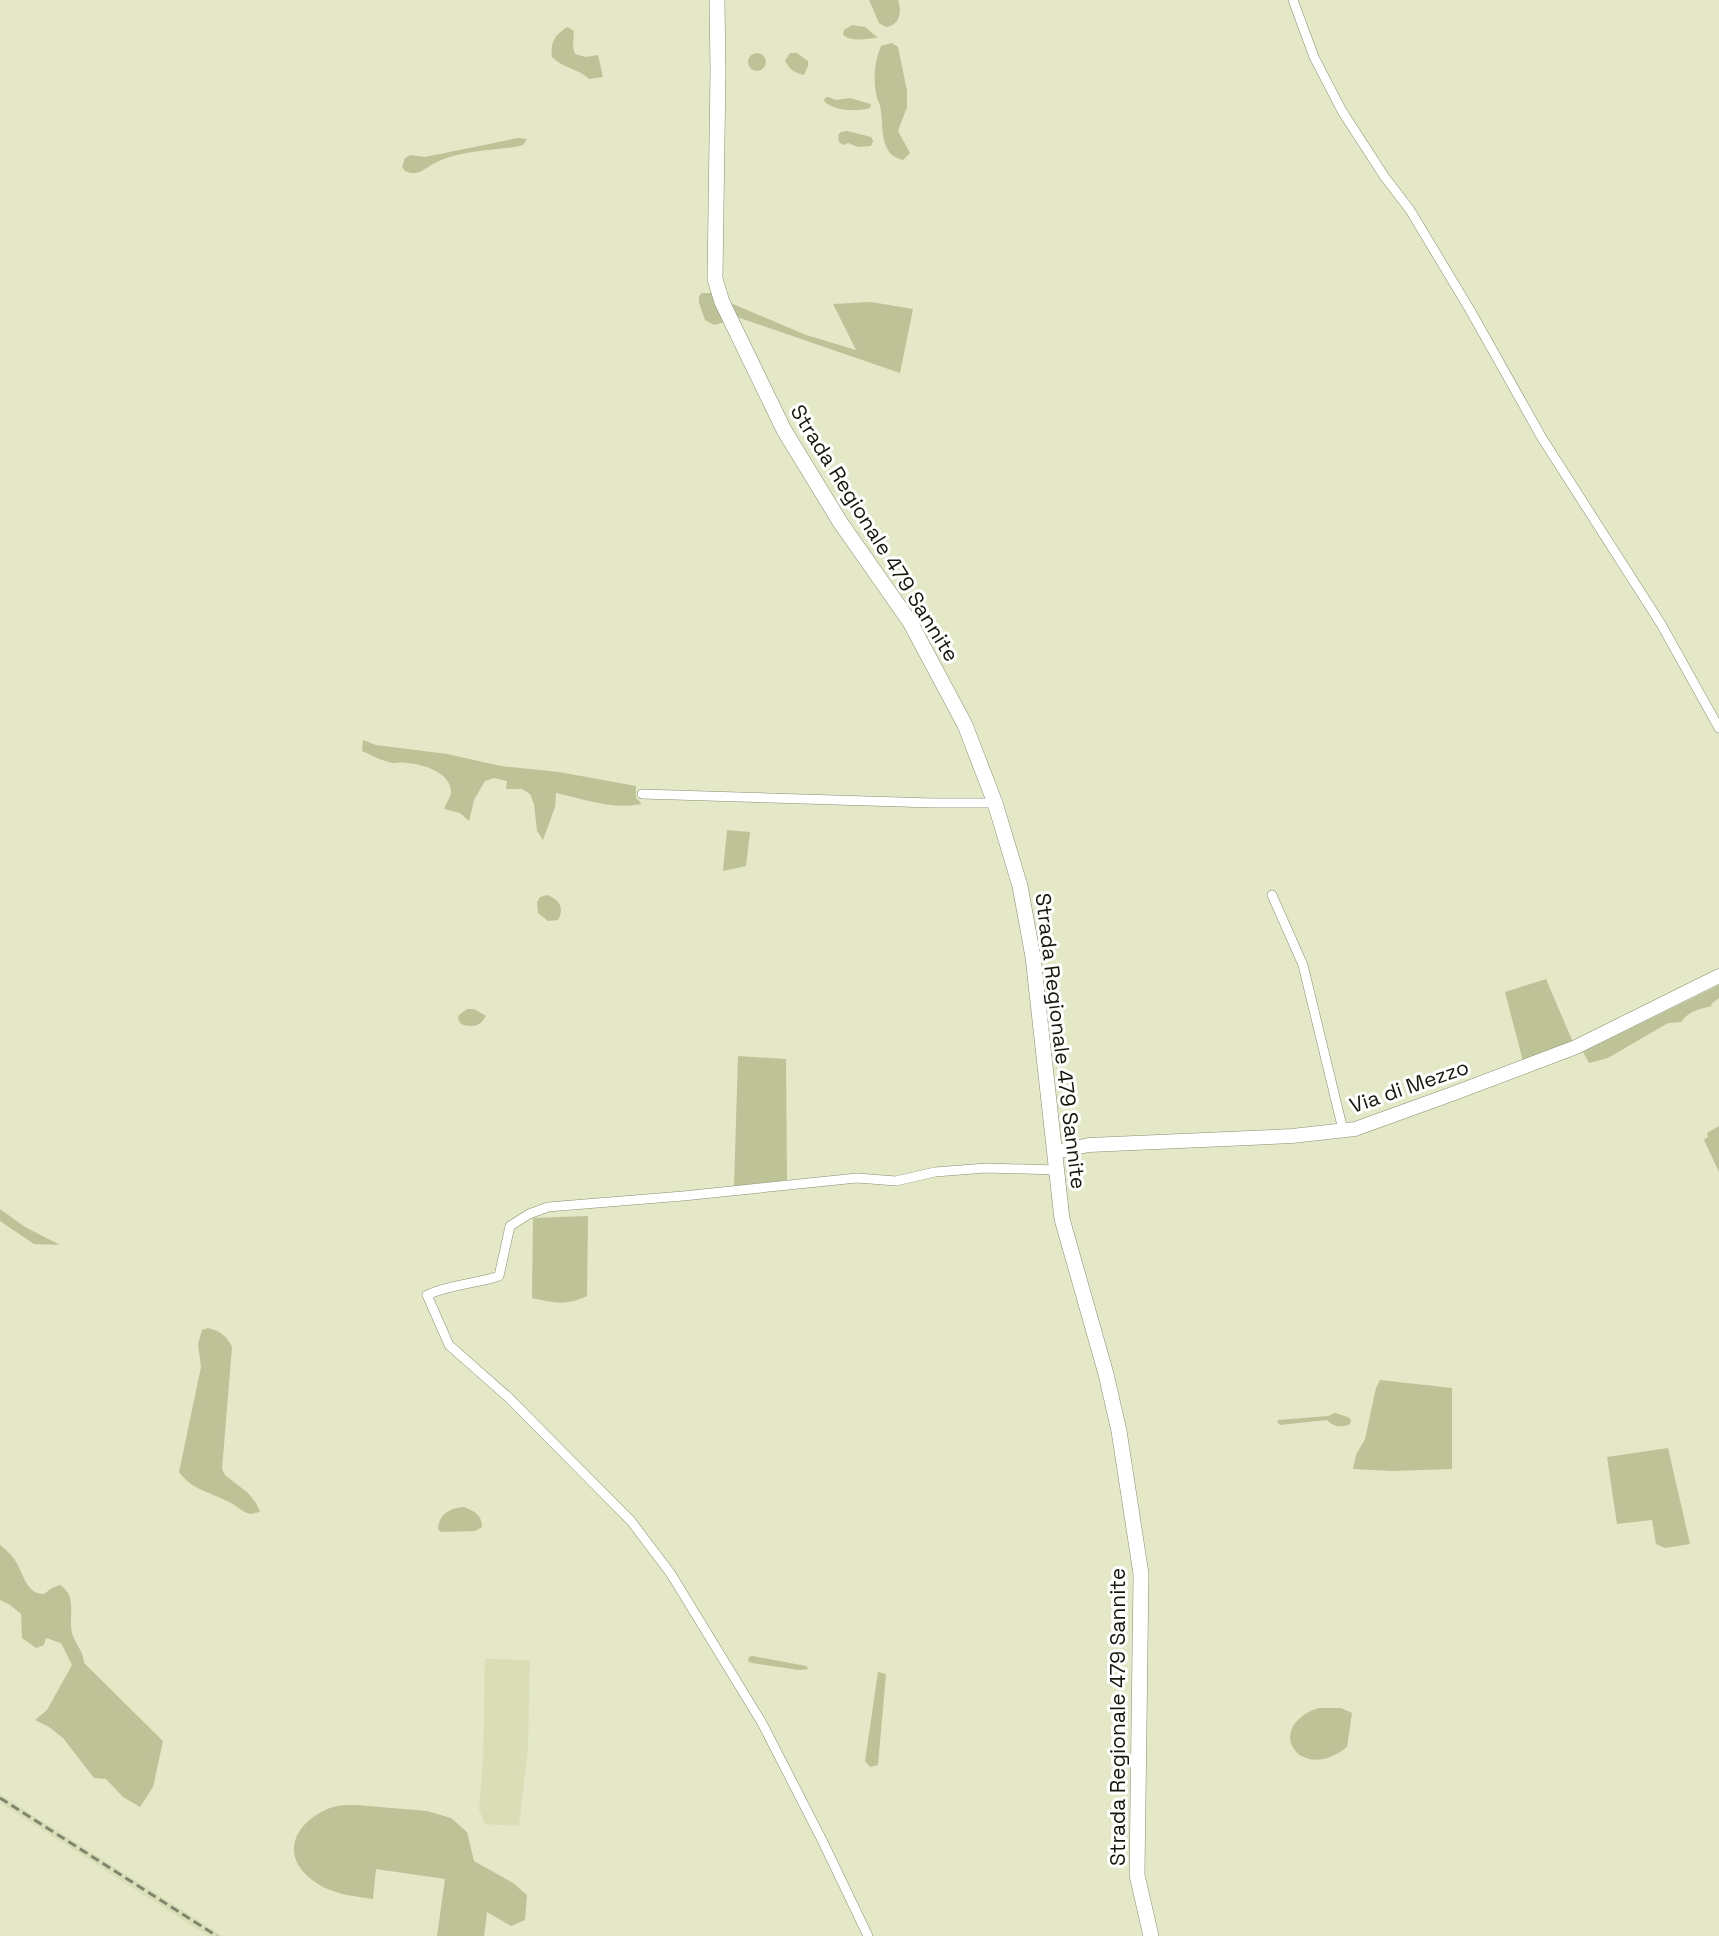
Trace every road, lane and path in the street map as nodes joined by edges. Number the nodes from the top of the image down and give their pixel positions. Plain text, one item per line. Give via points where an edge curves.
1 (717, 0) edge
2 (1293, 0) edge
3 (1719, 728) edge
4 (642, 794) dead end
5 (995, 803) junction
6 (1272, 895) dead end
7 (1719, 976) edge
8 (1343, 1130) junction
9 (1055, 1152) junction
10 (1057, 1170) junction
11 (868, 1936) edge
12 (1151, 1936) edge

1 - 5 main road, Strada Regionale 479 Sannite via 715,279 722,302 784,430 816,486 917,634 965,725
2 - 3 street via 1314,57 1342,111 1410,210 1542,438 1661,624
4 - 5 street
5 - 9 main road, Strada Regionale 479 Sannite via 1020,886 1033,957
6 - 8 street via 1303,964
7 - 8 main road, Via di Mezzo via 1576,1047 1355,1129
8 - 9 main road, Via di Mezzo via 1089,1145
9 - 10 main road, Strada Regionale 479 Sannite
10 - 11 street via 986,1168 896,1181 857,1178 548,1207 510,1226 500,1276 427,1295 448,1345 508,1397 631,1521 671,1574 762,1723
10 - 12 main road, Strada Regionale 479 Sannite via 1062,1219 1119,1431 1141,1574 1137,1875

